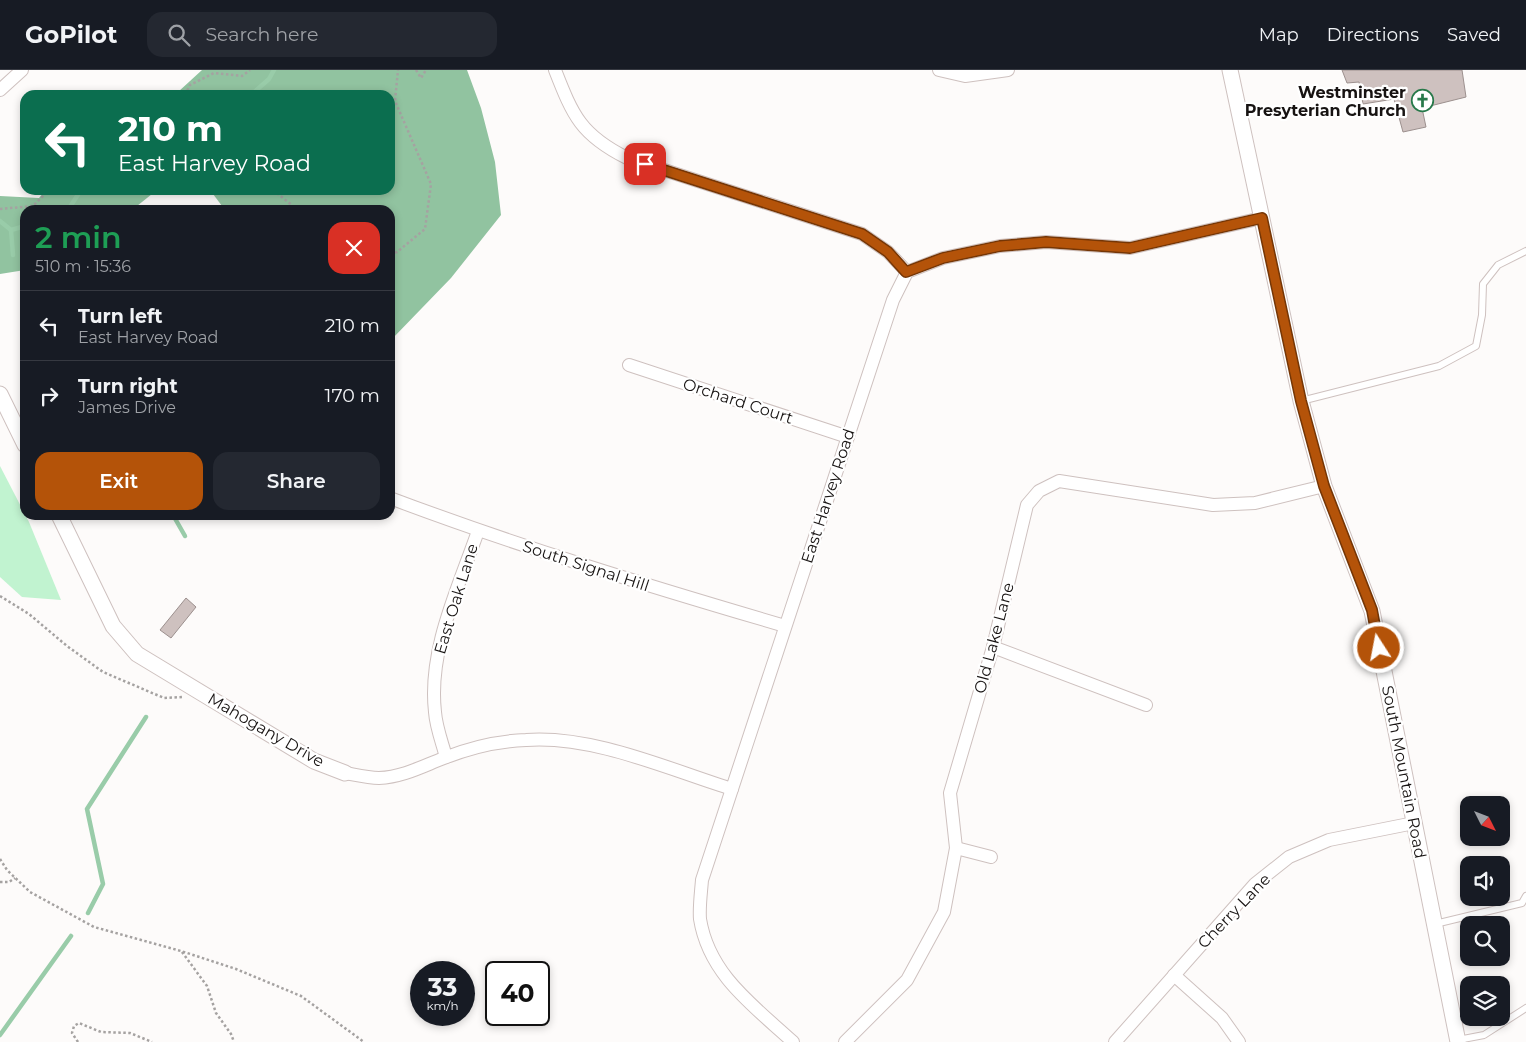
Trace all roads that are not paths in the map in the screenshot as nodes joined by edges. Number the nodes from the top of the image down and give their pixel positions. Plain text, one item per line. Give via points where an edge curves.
1 (22, 70) edge
2 (555, 70) edge
3 (939, 70) edge
4 (1008, 70) edge
5 (1230, 70) edge
6 (0, 90) edge
7 (1262, 218) junction
8 (1526, 252) edge
9 (906, 272) junction
10 (629, 365) dead end
11 (0, 394) edge
12 (1301, 401) junction
13 (20, 435) edge
14 (848, 437) junction
15 (1324, 486) junction
16 (395, 500) edge
17 (61, 520) edge
18 (478, 531) junction
19 (786, 626) junction
20 (993, 647) junction
21 (1146, 705) dead end
22 (446, 757) junction
23 (345, 773) joint
24 (732, 789) junction
25 (1414, 823) junction
26 (956, 848) junction
27 (991, 857) dead end
28 (1526, 896) edge
29 (1435, 924) junction
30 (1174, 975) junction
31 (1526, 1008) edge
32 (1457, 1041) edge
33 (793, 1042) edge
34 (846, 1042) edge
35 (1115, 1042) edge
36 (1239, 1042) edge

1 - 6 street
2 - 9 street via 571,111 603,146 627,158 862,234 888,252
3 - 4 street via 965,76
5 - 7 street, South Mountain Road
7 - 9 street via 1130,248 1046,242 1000,246 943,258
7 - 12 street, South Mountain Road
8 - 12 lane via 1498,265 1483,284 1476,346 1439,366
9 - 14 street, East Harvey Road via 893,300
10 - 14 street, Orchard Court
11 - 13 street
12 - 15 street, South Mountain Road
14 - 19 street, East Harvey Road
15 - 20 street, Old Lake Lane via 1255,502 1213,505 1058,481 1039,491 1027,505
15 - 25 street, South Mountain Road via 1372,610
16 - 18 street, South Signal Hill
17 - 23 street, Mahogany Drive via 113,626 137,654 314,761
18 - 19 street, South Signal Hill via 631,581
18 - 22 street, East Oak Lane via 440,642 434,675 435,713
19 - 24 street, East Harvey Road
20 - 21 street
20 - 26 street, Old Lake Lane via 950,793
22 - 23 street, Mahogany Drive via 406,774 379,778
22 - 24 street, Mahogany Drive via 527,739 568,741 606,749
24 - 33 street, East Harvey Road via 702,880 700,918 710,955 735,989
25 - 29 street, South Mountain Road
25 - 30 street, Cherry Lane via 1329,840 1289,857 1255,884
26 - 27 street
26 - 34 street, Old Lake Lane via 944,912 907,980
28 - 29 lane via 1522,903
29 - 32 street, South Mountain Road
30 - 35 street, Cherry Lane
30 - 36 street via 1222,1018
31 - 32 lane via 1484,1035

